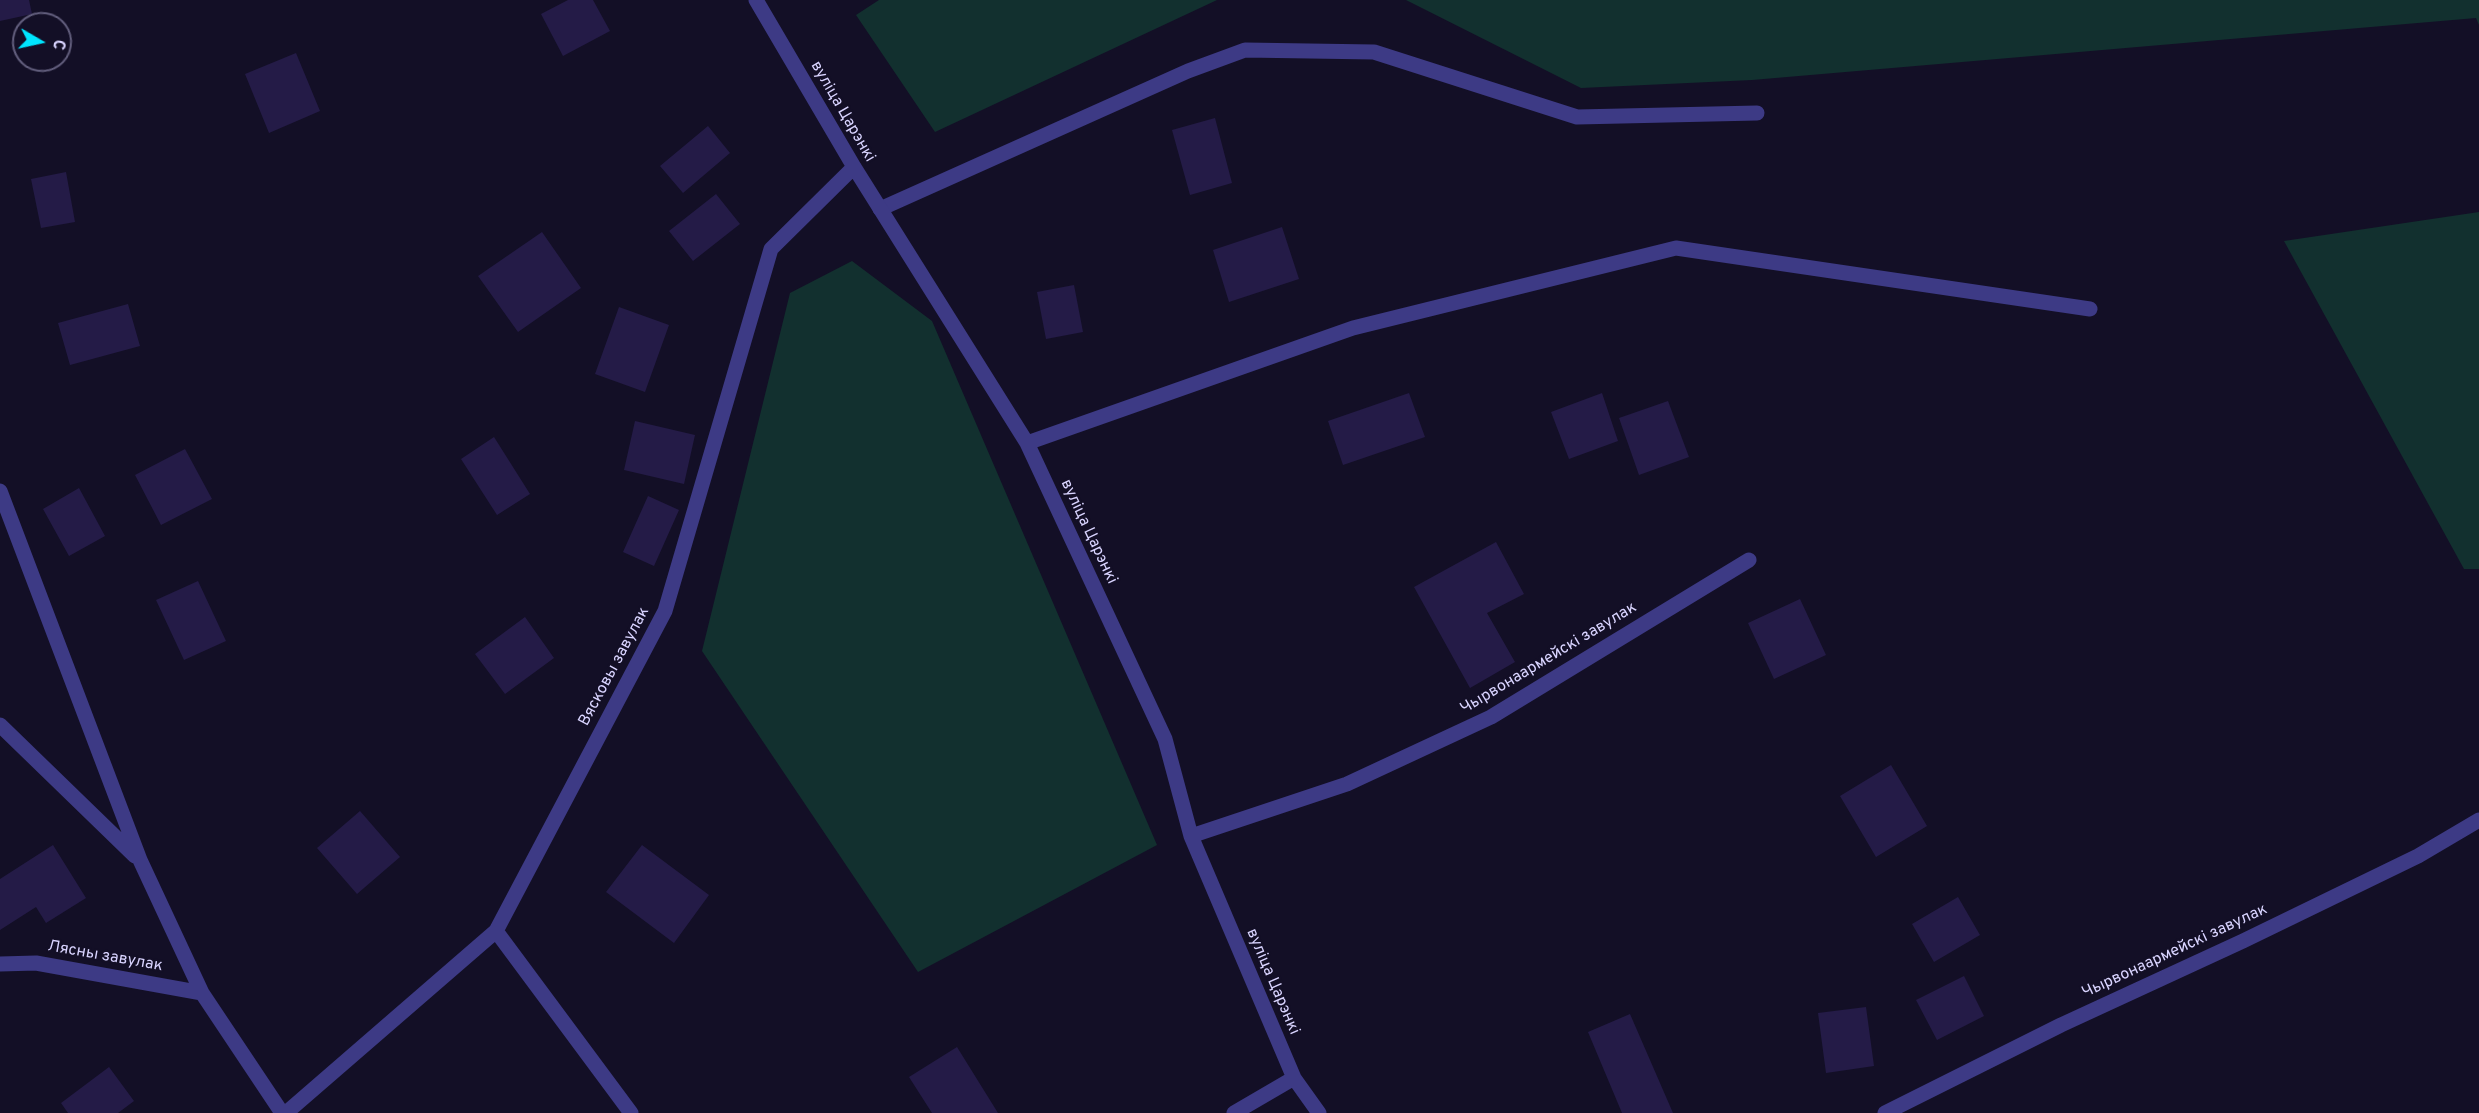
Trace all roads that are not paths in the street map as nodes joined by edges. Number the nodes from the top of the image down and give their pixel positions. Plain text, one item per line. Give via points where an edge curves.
1 (756, 0) edge
2 (1757, 113) dead end
3 (854, 167) junction
4 (880, 209) junction
5 (2090, 309) dead end
6 (1027, 443) junction
7 (0, 491) edge
8 (1749, 560) dead end
9 (0, 725) edge
10 (2479, 820) edge
11 (1191, 836) junction
12 (140, 860) junction
13 (496, 931) junction
14 (0, 964) edge
15 (202, 993) junction
16 (1294, 1078) junction
17 (284, 1113) edge
18 (631, 1113) edge
19 (1234, 1113) edge
20 (1318, 1113) edge
21 (1885, 1113) edge

1 - 3 street, вуліца Царэнкі
2 - 4 street via 1576,117 1374,52 1245,50 1188,70
3 - 4 street, вуліца Царэнкі
3 - 13 street, Вясковы завулак via 771,249 665,612
4 - 6 street, вуліца Царэнкі
5 - 6 street via 1676,248 1353,328
6 - 11 street, вуліца Царэнкі via 1165,739
7 - 12 street
8 - 11 street, Чырвонаармейскі завулак via 1491,717 1347,784
9 - 12 street
10 - 21 street, Чырвонаармейскі завулак via 2418,856
11 - 16 street, вуліца Царэнкі
12 - 15 street
13 - 17 street, Вясковы завулак
13 - 18 street
14 - 15 street, Лясны завулак via 36,963
15 - 17 street
16 - 19 street
16 - 20 street, вуліца Царэнкі

